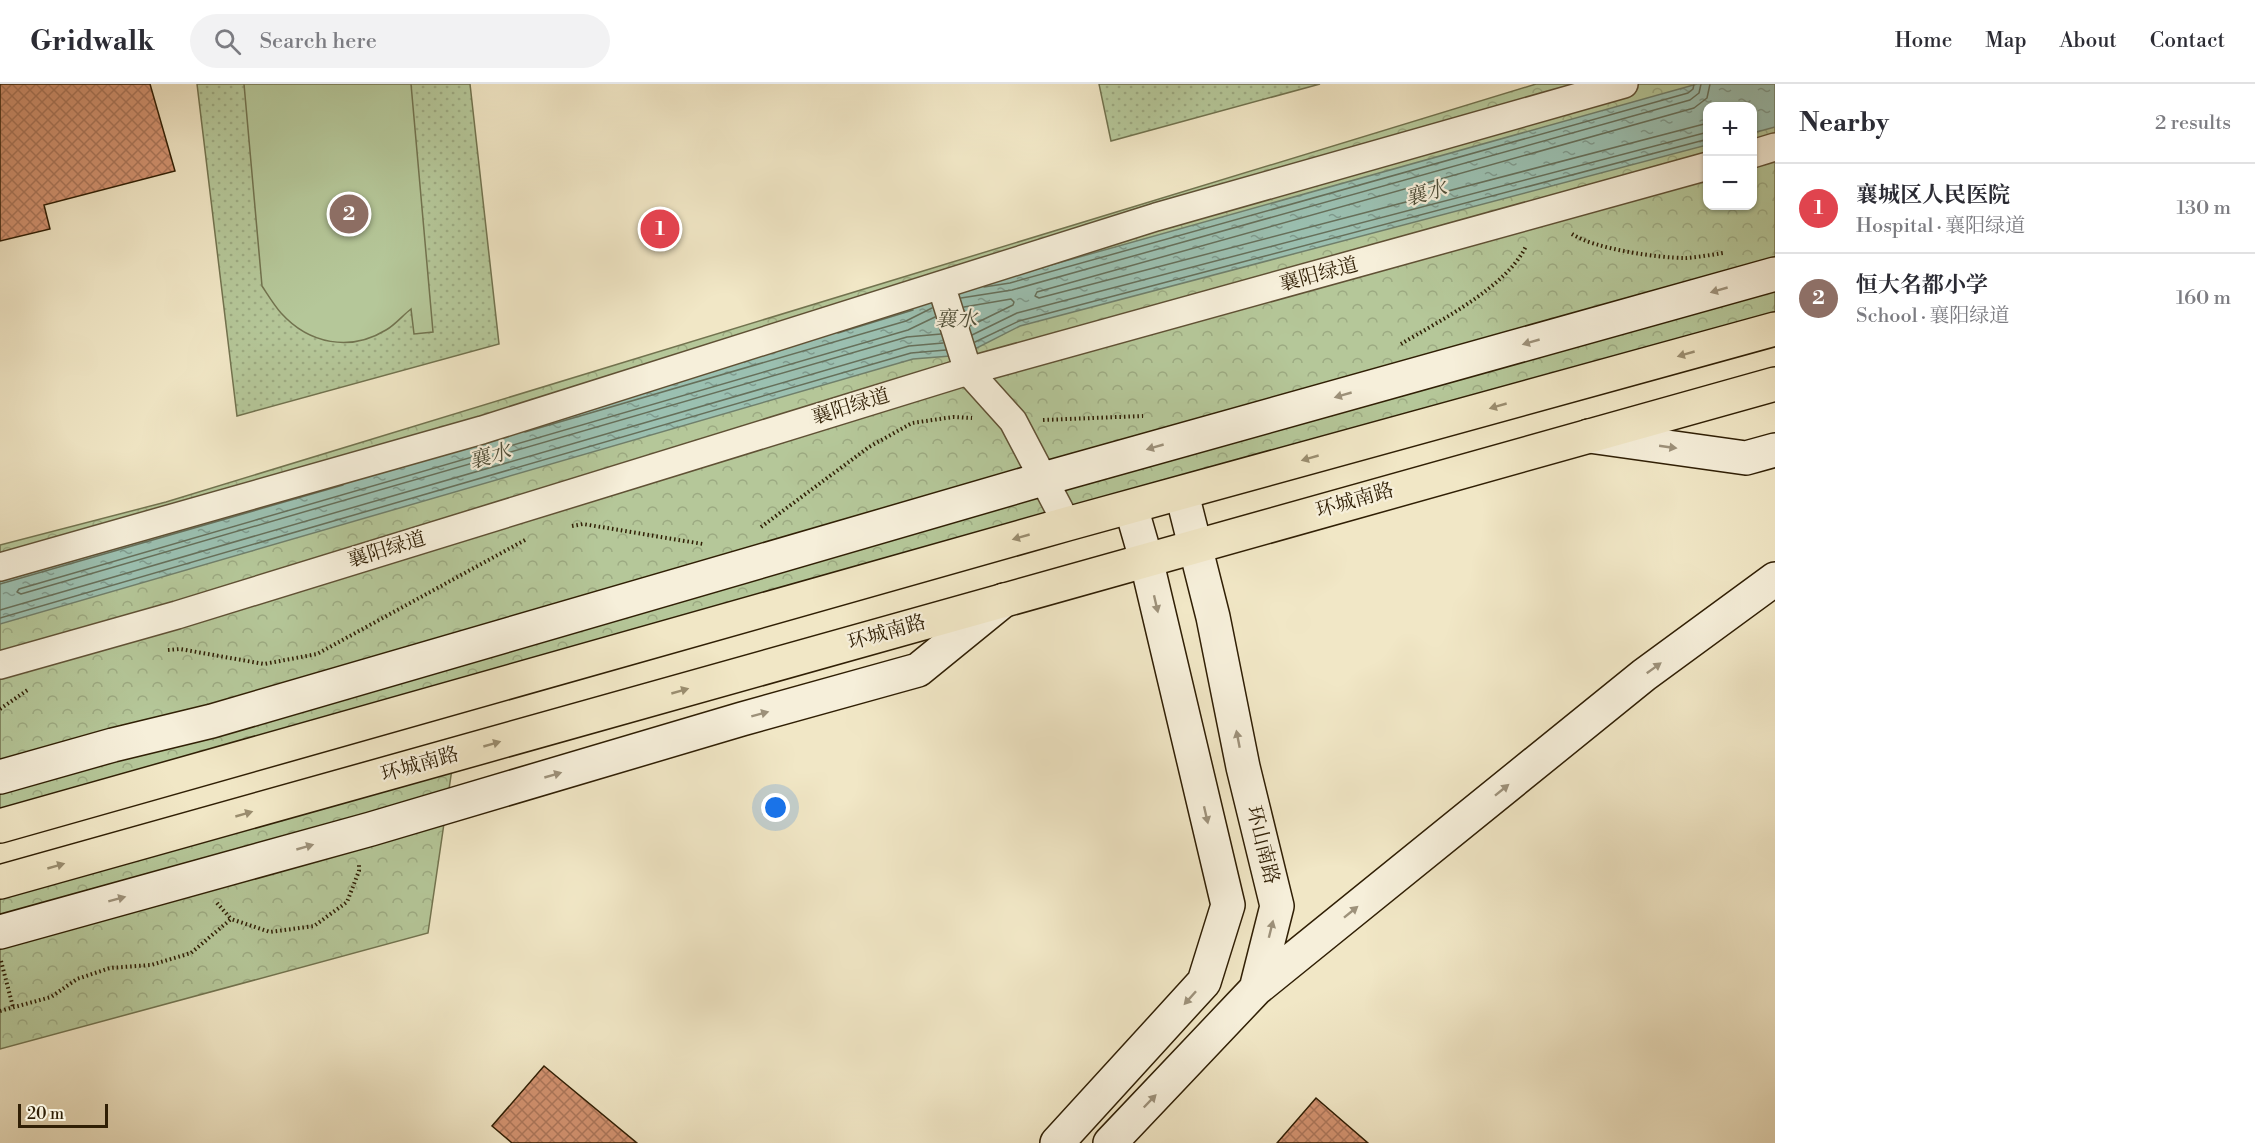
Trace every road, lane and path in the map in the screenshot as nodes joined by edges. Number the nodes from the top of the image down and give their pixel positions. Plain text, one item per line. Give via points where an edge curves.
1 (1624, 84) edge
2 (1775, 147) edge
3 (1757, 152) edge
4 (1703, 167) edge
5 (1541, 213) junction
6 (1733, 252) dead end
7 (1775, 274) edge
8 (942, 286) junction
9 (1769, 331) edge
10 (1399, 345) dead end
11 (968, 371) junction
12 (1775, 384) edge
13 (1153, 415) dead end
14 (1013, 421) junction
15 (1589, 436) junction
16 (1775, 450) edge
17 (1043, 478) junction
18 (1182, 494) junction
19 (1131, 507) junction
20 (1067, 524) junction
21 (564, 527) dead end
22 (760, 527) dead end
23 (526, 539) dead end
24 (710, 545) dead end
25 (1195, 546) junction
26 (1146, 559) junction
27 (0, 567) edge
28 (1775, 579) edge
29 (1004, 600) junction
30 (156, 650) dead end
31 (0, 665) edge
32 (35, 684) dead end
33 (0, 709) edge
34 (0, 777) edge
35 (0, 826) edge
36 (362, 831) junction
37 (0, 882) edge
38 (0, 932) edge
39 (0, 958) edge
40 (1256, 989) junction
41 (13, 1007) junction
42 (0, 1011) edge
43 (1057, 1143) edge
44 (1110, 1143) edge

1 - 8 street via 1156,217
2 - 3 street
4 - 5 street, 襄阳绿道
5 - 6 path via 1581,239 1631,252 1685,258
5 - 10 path via 1521,256 1483,294
5 - 11 street, 襄阳绿道
7 -> 17 street
8 - 11 street
8 - 27 street via 482,430
9 -> 18 highway
11 - 14 street
11 - 31 street, 襄阳绿道 via 177,615
12 - 15 highway, 环城南路
13 - 14 path
14 - 17 street
14 - 22 path via 953,417 912,423 869,447
15 -> 16 street via 1746,458
15 - 25 highway, 环城南路
17 - 20 street
17 - 34 street via 212,721
18 - 19 highway
18 - 25 street, 环山南路
19 - 20 highway
19 - 26 street
20 -> 35 highway
21 - 24 path via 583,524
23 - 30 path via 317,654 264,664 180,649
25 - 26 highway, 环城南路
40 -> 25 street, 环山南路 via 1277,906
26 - 29 highway, 环城南路
26 -> 43 street via 1228,905 1204,982
40 -> 28 street via 1644,675
36 -> 29 street via 918,670
37 -> 29 highway, 环城南路
32 - 33 path
38 -> 36 street
36 - 41 path via 359,871 347,902 314,926 270,932 231,919 191,953 151,965 110,968 77,979 51,997
39 - 41 path
44 -> 40 street, 环山南路
41 - 42 path

